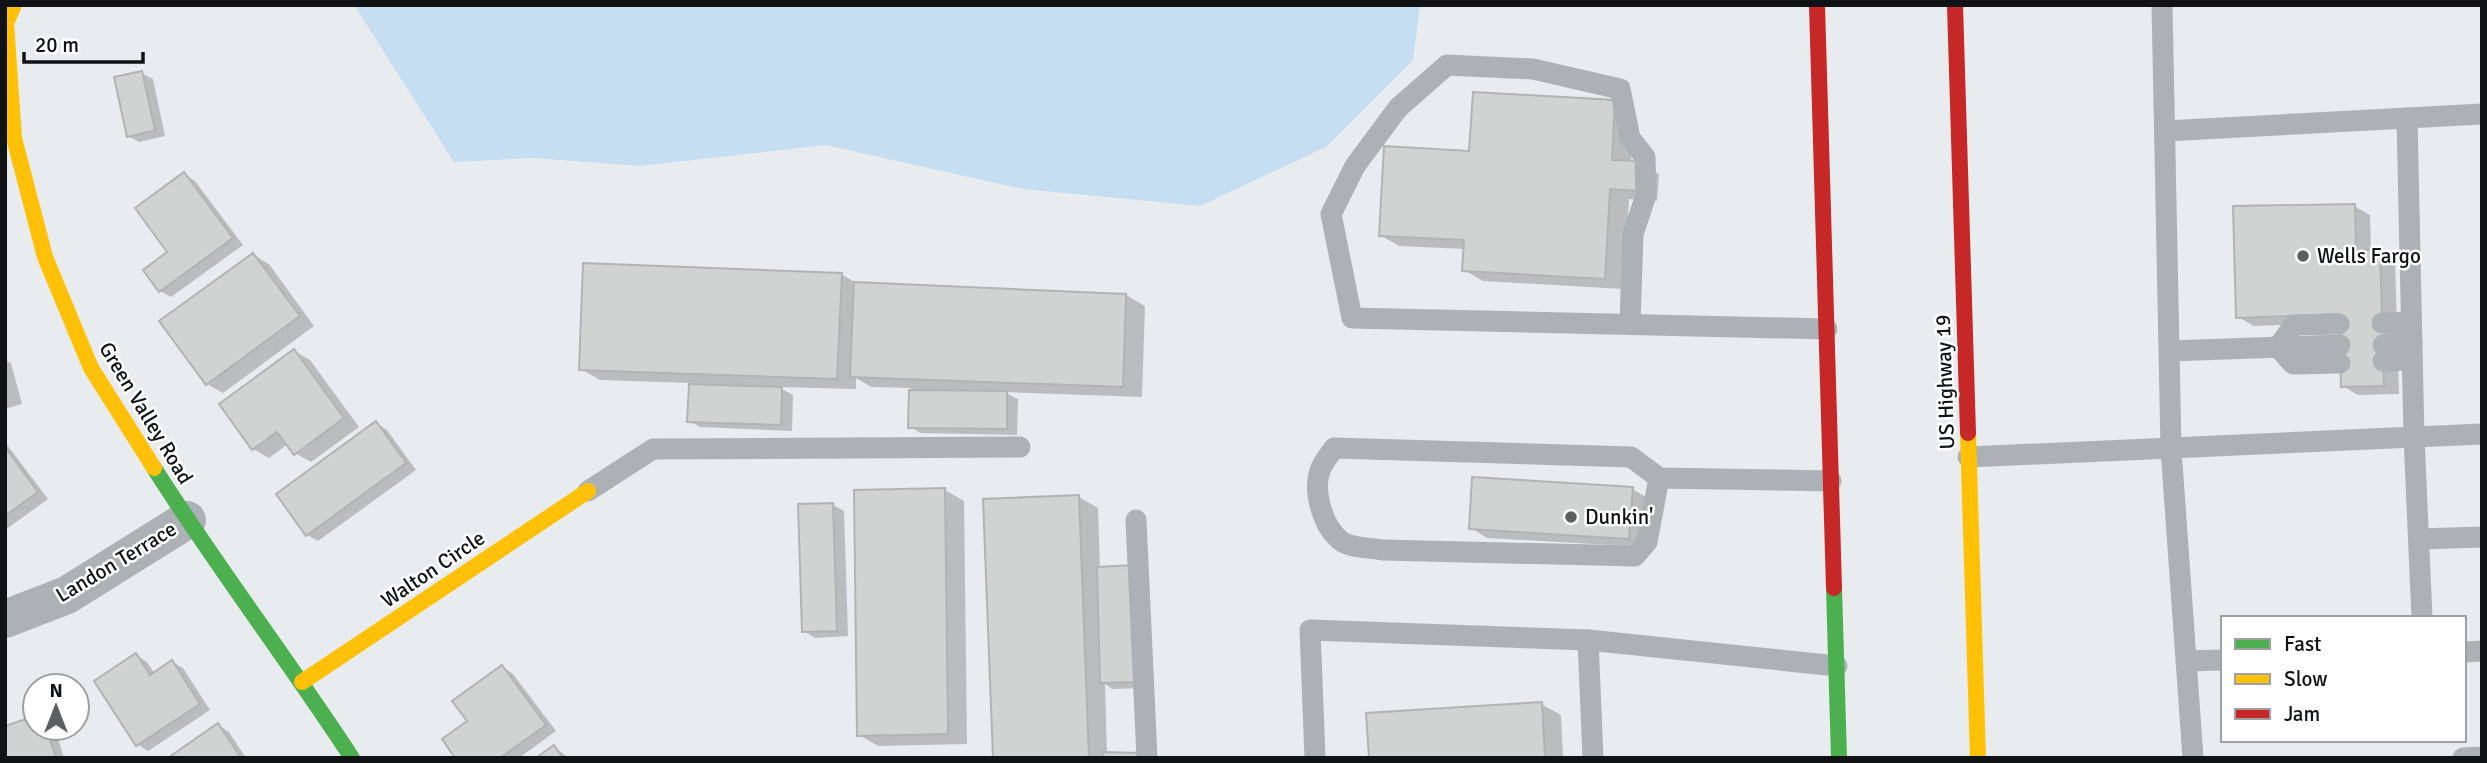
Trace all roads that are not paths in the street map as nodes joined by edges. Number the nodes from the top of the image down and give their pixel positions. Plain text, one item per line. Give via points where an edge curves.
1 (14, 5) edge
2 (1817, 5) edge
3 (1955, 5) edge
4 (2162, 5) edge
5 (2482, 114) edge
6 (2407, 118) junction
7 (2165, 131) junction
8 (2382, 323) dead end
9 (1630, 324) junction
10 (2339, 324) dead end
11 (1827, 329) junction
12 (2412, 341) junction
13 (2278, 347) junction
14 (2169, 351) junction
15 (2383, 353) dead end
16 (2340, 354) dead end
17 (2482, 433) edge
18 (2414, 437) junction
19 (1020, 447) dead end
20 (2171, 449) junction
21 (1968, 457) junction
22 (1659, 478) junction
23 (1831, 481) junction
24 (588, 491) joint
25 (187, 520) junction
26 (1136, 520) dead end
27 (2482, 537) edge
28 (2419, 539) junction
29 (2423, 616) edge
30 (5, 619) edge
31 (1588, 640) junction
32 (2221, 660) edge
33 (2186, 661) junction
34 (1836, 666) junction
35 (302, 682) junction
36 (1854, 745) dead end
37 (2482, 757) edge
38 (352, 758) edge
39 (1147, 758) edge
40 (1315, 758) edge
41 (1593, 758) edge
42 (1839, 758) edge
43 (1978, 758) edge
44 (2193, 758) edge
45 (2463, 758) edge

1 - 25 main road, Green Valley Road via 6,23 14,138 45,257 91,368
2 - 11 main road
3 - 21 main road, US Highway 19
4 - 7 lane
5 - 6 lane
6 - 7 lane
6 - 12 lane
7 - 14 lane
8 - 12 lane
9 - 9 lane via 1352,318 1331,214 1355,166 1398,108 1447,65 1533,69 1620,89 1630,138 1645,157 1646,195 1633,234
9 - 11 lane
10 - 13 lane via 2294,325
11 - 23 main road
12 - 15 lane
12 - 18 lane
13 - 14 lane
13 - 16 lane via 2293,364
14 - 20 lane
17 - 18 lane
18 - 20 lane
18 - 28 lane
19 - 24 lane via 653,449
20 - 21 lane
20 - 33 lane
21 - 43 main road, US Highway 19
22 - 22 lane via 1631,457 1334,448 1320,468 1318,486 1320,507 1342,542 1383,550 1635,556 1647,542
22 - 23 lane
23 - 34 main road
24 - 35 main road, Walton Circle
25 - 30 street, Landon Terrace via 67,595
25 - 35 main road, Green Valley Road
26 - 39 lane
27 - 28 lane
28 - 29 lane
31 - 34 lane
31 - 40 lane via 1310,630
31 - 41 lane
32 - 33 lane
33 - 44 lane
34 - 36 main road
34 - 42 main road
35 - 38 main road, Green Valley Road
37 - 45 lane

